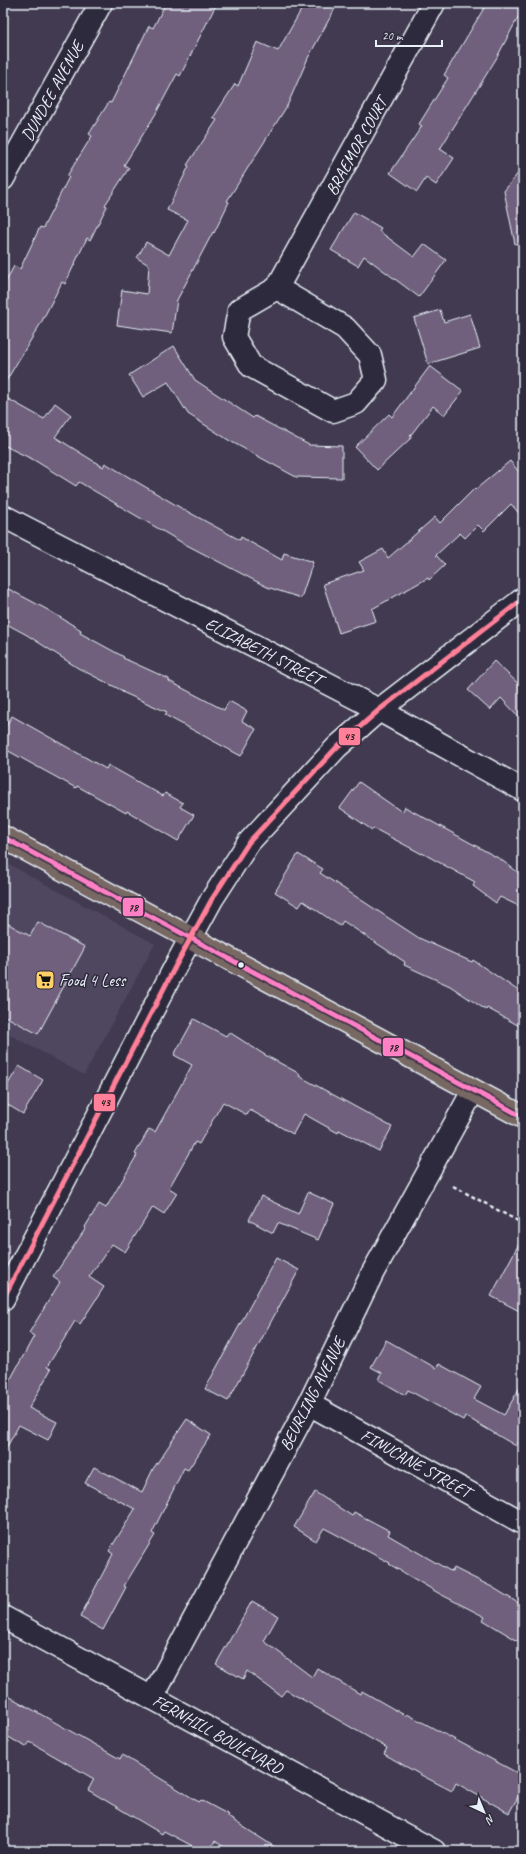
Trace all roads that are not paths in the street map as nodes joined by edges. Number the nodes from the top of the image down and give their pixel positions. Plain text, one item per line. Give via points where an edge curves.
1 (101, 3) edge
2 (434, 3) edge
3 (3, 179) edge
4 (278, 288) junction
5 (3, 516) edge
6 (523, 599) edge
7 (379, 710) junction
8 (523, 790) edge
9 (3, 837) edge
10 (191, 938) junction
11 (473, 1091) junction
12 (523, 1118) edge
13 (3, 1299) edge
14 (309, 1404) junction
15 (523, 1523) edge
16 (3, 1616) edge
17 (152, 1698) junction
18 (434, 1851) edge

1 - 3 street, DUNDEE AVENUE
2 - 4 street, BRAEMOR COURT
4 - 4 street via 239,310 234,337 251,366 333,411 356,403 376,380 370,354 345,328
5 - 7 street, ELIZABETH STREET
6 - 7 street
7 - 8 street, ELIZABETH STREET
7 - 10 street via 338,747 249,842 212,899
9 - 10 main road
10 - 11 main road
10 - 13 street
11 - 12 main road
11 - 14 street, BEURLING AVENUE via 373,1272
14 - 15 street, FINUCANE STREET
14 - 17 street, BEURLING AVENUE
16 - 17 street, FERNHILL BOULEVARD
17 - 18 street, FERNHILL BOULEVARD

